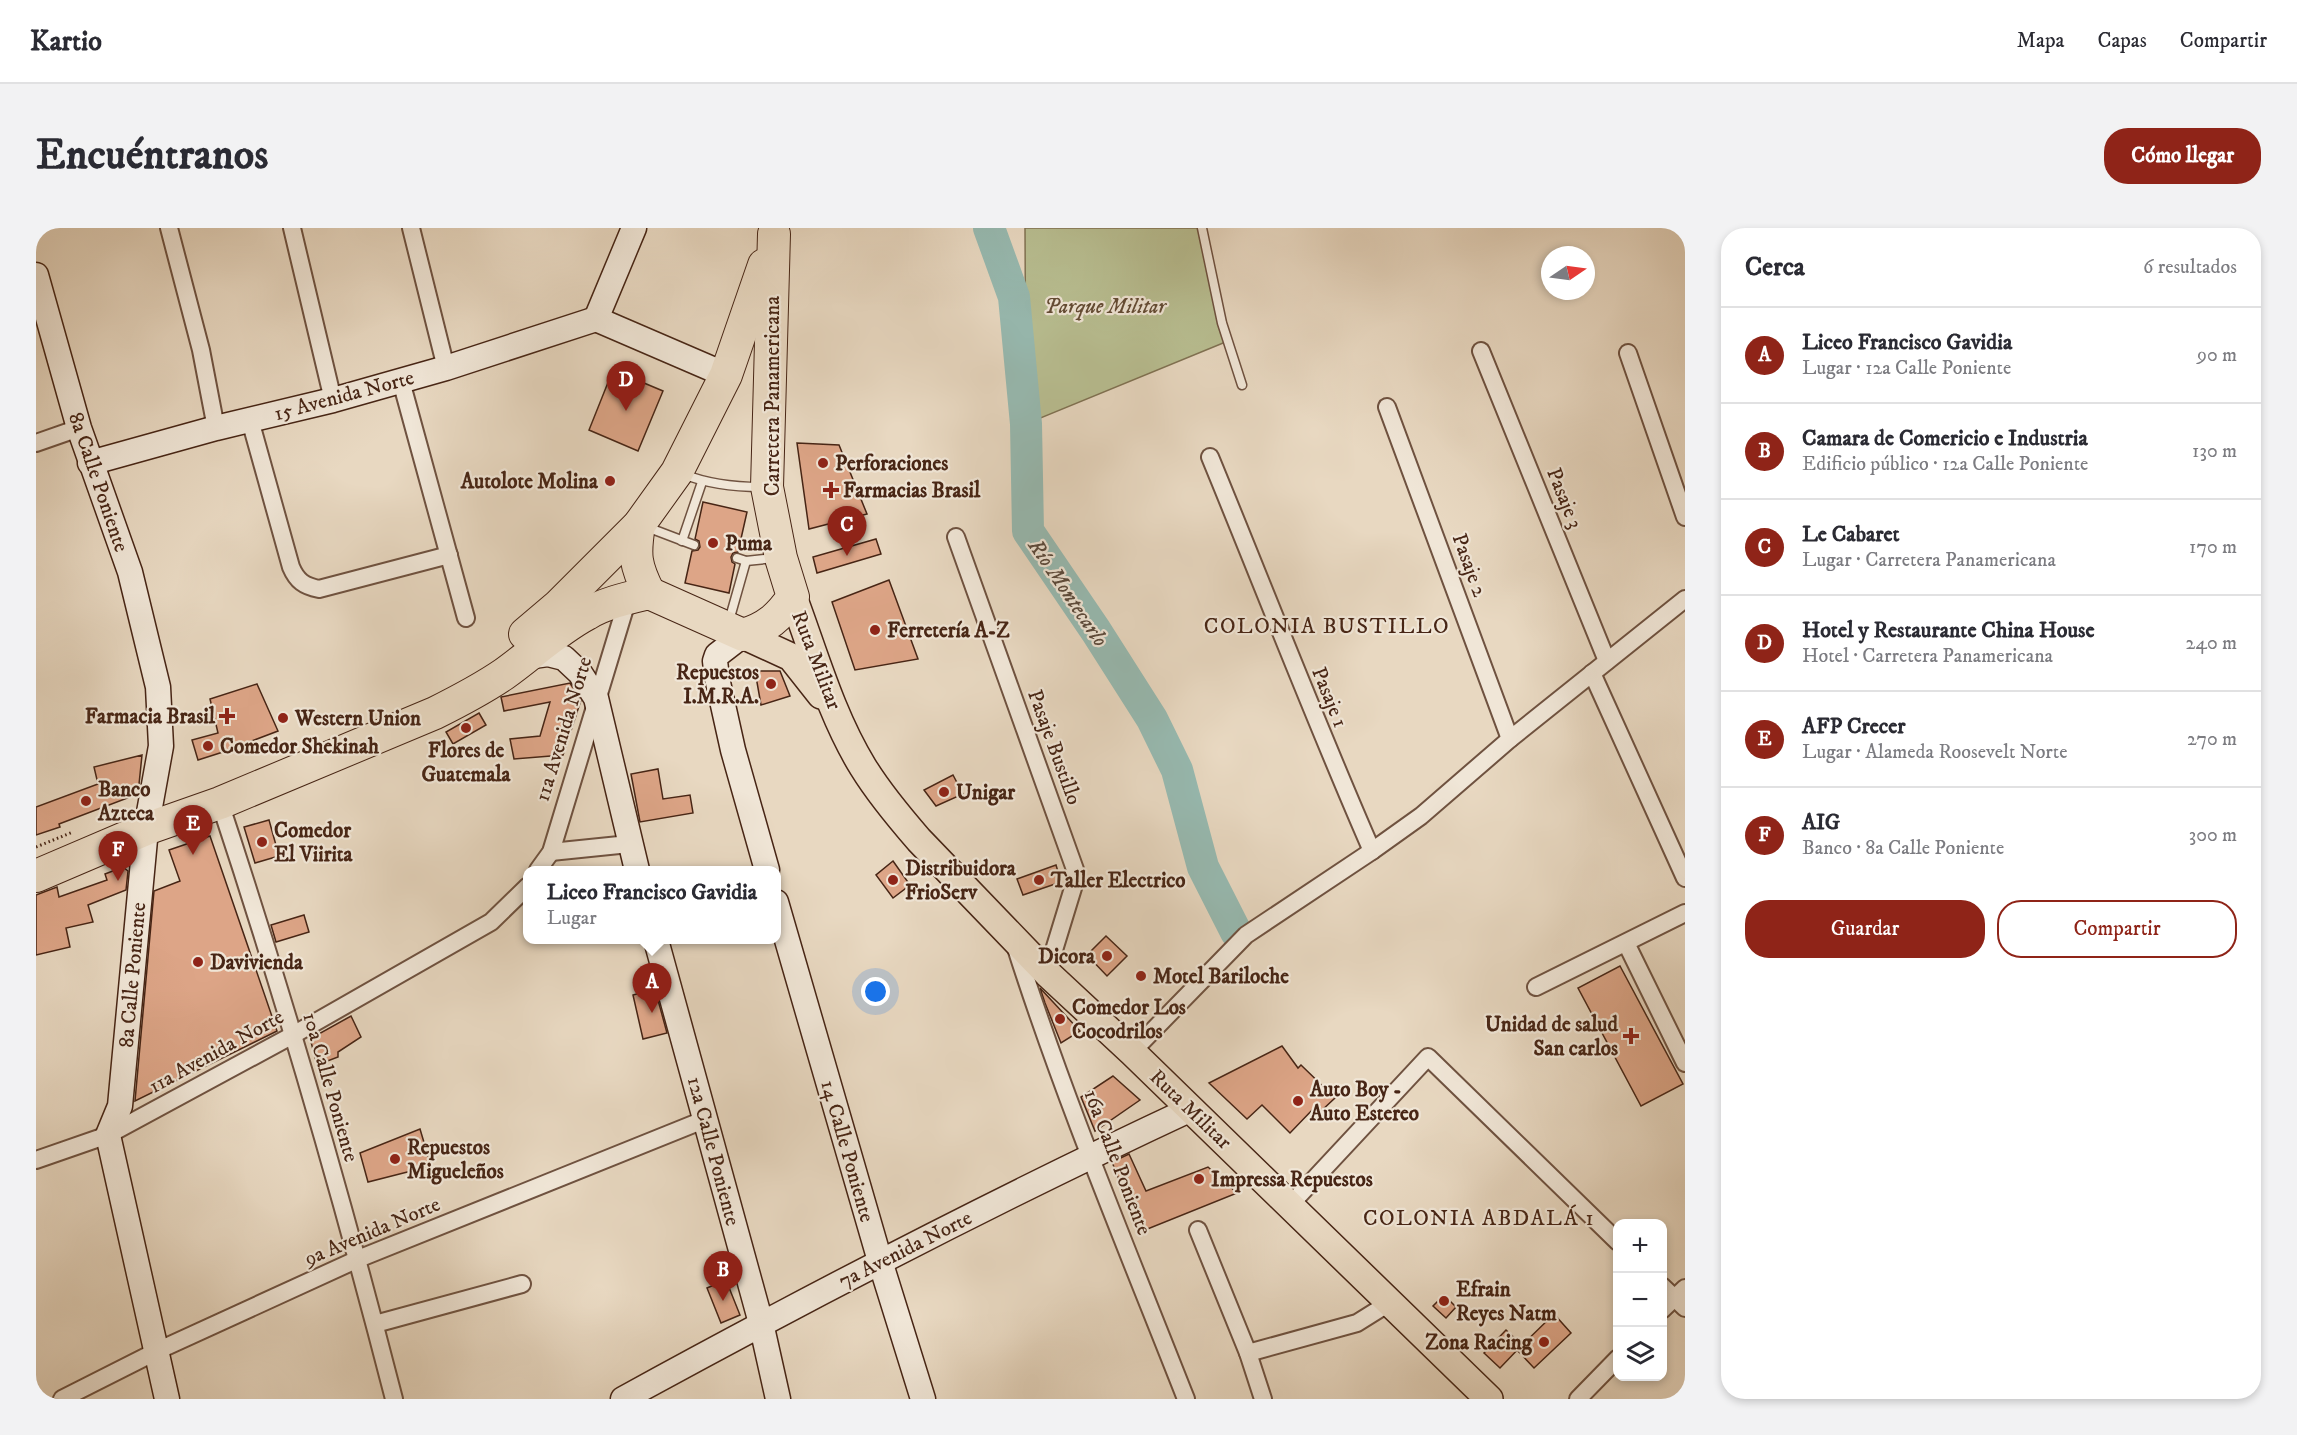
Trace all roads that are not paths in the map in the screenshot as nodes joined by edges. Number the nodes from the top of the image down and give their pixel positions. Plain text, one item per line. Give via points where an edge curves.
1 (169, 228) edge
2 (292, 228) edge
3 (411, 228) edge
4 (634, 228) edge
5 (1202, 228) edge
6 (775, 231) edge
7 (36, 275) edge
8 (596, 319) junction
9 (1481, 351) dead end
10 (1628, 353) dead end
11 (446, 368) junction
12 (726, 375) junction
13 (401, 381) junction
14 (1242, 385) dead end
15 (769, 394) junction
16 (333, 400) junction
17 (1387, 406) dead end
18 (250, 420) junction
19 (79, 428) junction
20 (216, 428) junction
21 (36, 443) edge
22 (1210, 457) dead end
23 (90, 463) junction
24 (690, 477) junction
25 (767, 487) junction
26 (1685, 517) edge
27 (639, 525) junction
28 (956, 537) dead end
29 (682, 541) junction
30 (694, 545) dead end
31 (449, 555) junction
32 (736, 558) dead end
33 (781, 558) junction
34 (746, 561) junction
35 (638, 596) junction
36 (793, 597) junction
37 (1685, 599) edge
38 (466, 618) dead end
39 (735, 632) junction
40 (527, 657) junction
41 (1607, 661) junction
42 (1592, 673) junction
43 (596, 698) junction
44 (841, 723) junction
45 (1510, 739) junction
46 (218, 797) junction
47 (146, 822) junction
48 (629, 844) junction
49 (1372, 851) junction
50 (551, 852) junction
51 (36, 861) edge
52 (541, 866) edge
53 (636, 866) edge
54 (766, 866) edge
55 (36, 876) edge
56 (1685, 878) edge
57 (523, 891) edge
58 (1685, 913) edge
59 (781, 916) edge
60 (1013, 938) junction
61 (1626, 943) junction
62 (657, 944) edge
63 (1047, 973) junction
64 (1536, 987) dead end
65 (293, 1035) junction
66 (1132, 1052) junction
67 (1685, 1062) edge
68 (1191, 1109) junction
69 (706, 1119) junction
70 (108, 1135) junction
71 (1090, 1156) junction
72 (36, 1160) edge
73 (1290, 1205) junction
74 (1198, 1230) dead end
75 (1613, 1238) edge
76 (358, 1260) junction
77 (880, 1261) junction
78 (522, 1284) dead end
79 (1389, 1303) junction
80 (762, 1323) junction
81 (375, 1324) junction
82 (157, 1351) junction
83 (1248, 1353) junction
84 (1613, 1362) edge
85 (62, 1399) edge
86 (167, 1399) edge
87 (394, 1399) edge
88 (623, 1399) edge
89 (778, 1399) edge
90 (923, 1399) edge
91 (1186, 1399) edge
92 (1263, 1399) edge
93 (1489, 1399) edge
94 (1578, 1399) edge

1 - 20 street via 201,350
2 - 16 street
3 - 11 street
4 - 8 street
5 - 14 lane via 1222,322
6 - 12 highway, Carretera Panamericana
6 - 15 highway, Carretera Panamericana
7 - 19 street, 8a Calle Poniente
8 - 11 street, 15 Avenida Norte
8 - 12 street
9 - 41 street, Pasaje 3
10 - 26 street
11 - 13 street, 15 Avenida Norte
12 - 15 highway
12 - 24 highway, Carretera Panamericana
13 - 16 street, 15 Avenida Norte
13 - 31 street
15 - 25 highway, Carretera Panamericana
16 - 18 street, 15 Avenida Norte
17 - 45 street, Pasaje 2
18 - 20 street, 15 Avenida Norte
18 - 31 street via 291,567 307,587 319,589
19 - 21 street
19 - 23 street, 8a Calle Poniente
20 - 23 street, 15 Avenida Norte
22 - 49 street, Pasaje 1
23 - 47 street, 8a Calle Poniente via 130,572 158,687 161,746
24 - 25 lane via 741,487
24 - 27 highway, Carretera Panamericana
24 - 29 lane
25 - 33 highway, Carretera Panamericana
27 - 29 lane
27 - 35 highway via 634,550
27 - 46 highway, Carretera Panamericana via 541,621 454,684
28 - 63 street, Pasaje Bustillo via 1077,875
29 - 30 lane
31 - 38 street
32 - 34 lane
33 - 34 lane
33 - 36 highway, Carretera Panamericana
34 - 39 lane
35 - 39 highway
35 - 40 highway via 588,613
35 - 43 street, 11a Avenida Norte
36 - 39 highway via 771,623 757,631
36 - 44 main road, Ruta Militar
37 - 41 street
39 - 44 main road, Ruta Militar via 791,657
39 - 54 street via 717,655 717,678
40 - 43 street via 548,654 564,658 580,673
40 - 46 highway via 468,697 435,713
41 - 42 street
42 - 45 street
42 - 56 street
43 - 48 street
43 - 50 street, 11a Avenida Norte
44 - 60 main road, Ruta Militar via 862,765 900,818
45 - 49 street via 1421,816
46 - 47 highway
46 - 65 street, 10a Calle Poniente
47 - 51 highway
47 - 55 highway
47 - 70 street, 8a Calle Poniente via 120,1106
48 - 50 street
48 - 53 street
49 - 66 street via 1246,935
50 - 52 street, 11a Avenida Norte
57 - 65 street, 11a Avenida Norte via 491,922
58 - 61 street
59 - 77 street, 14 Calle Poniente
60 - 63 main road, Ruta Militar
60 - 71 street, 16a Calle Poniente
61 - 64 street
61 - 67 street
62 - 69 street, 12a Calle Poniente
63 - 66 main road, Ruta Militar
65 - 70 street, 11a Avenida Norte
65 - 76 street, 10a Calle Poniente
66 - 68 main road, Ruta Militar
68 - 71 street, 7a Avenida Norte
68 - 73 main road, Ruta Militar
69 - 76 street, 9a Avenida Norte
69 - 80 street, 12a Calle Poniente
70 - 72 street, 11a Avenida Norte
70 - 82 street
71 - 77 street, 7a Avenida Norte
71 - 91 street, 16a Calle Poniente
73 - 75 street via 1428,1057
73 - 79 main road, Ruta Militar
74 - 83 street
76 - 81 street, 10a Calle Poniente
76 - 82 street, 9a Avenida Norte
77 - 80 street, 7a Avenida Norte
77 - 90 street, 14 Calle Poniente
78 - 81 street
79 - 83 street via 1357,1323
79 - 93 main road, Ruta Militar
80 - 88 street, 7a Avenida Norte
80 - 89 street, 12a Calle Poniente
81 - 87 street, 10a Calle Poniente
82 - 85 street, 9a Avenida Norte
82 - 86 street
83 - 92 street
84 - 94 street

